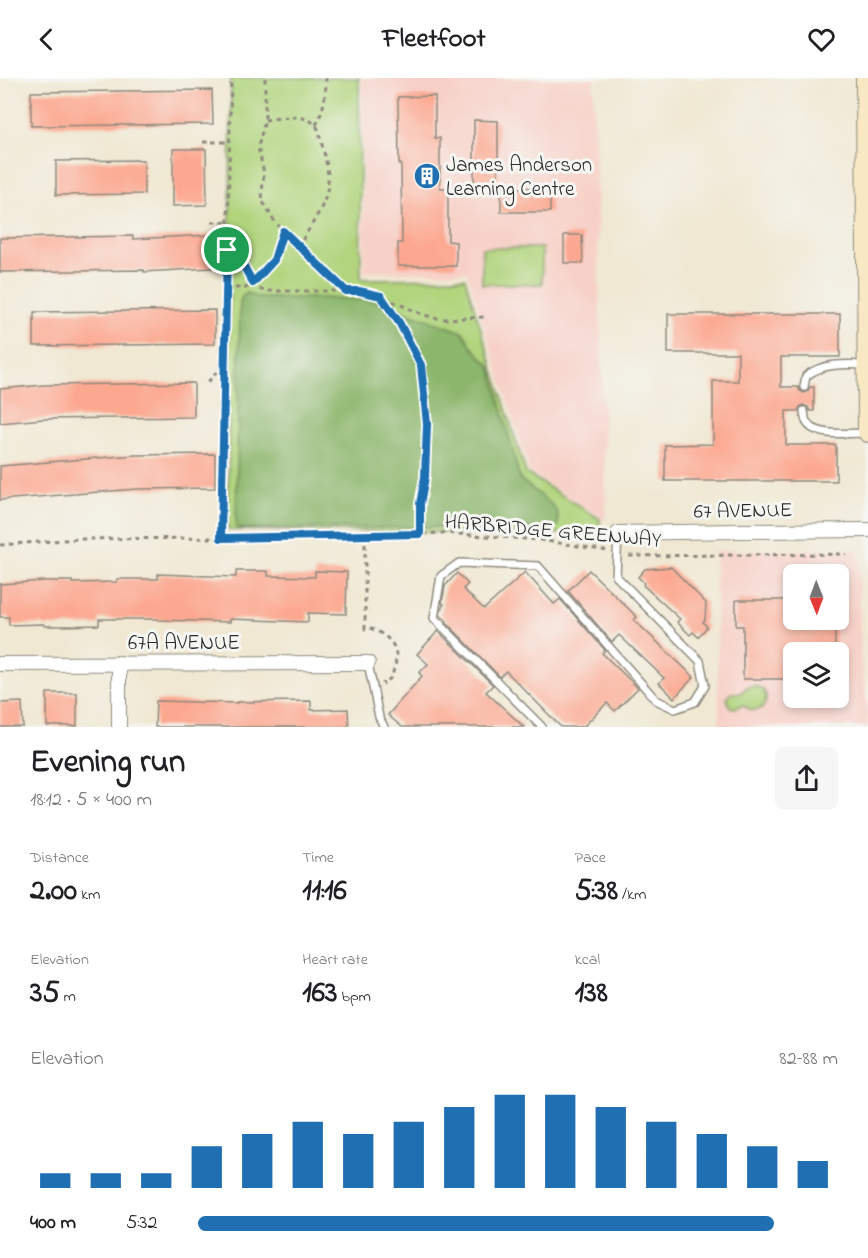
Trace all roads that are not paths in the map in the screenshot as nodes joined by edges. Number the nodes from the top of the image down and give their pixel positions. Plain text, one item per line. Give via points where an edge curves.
1 (866, 78) edge
2 (868, 253) edge
3 (868, 365) edge
4 (804, 387) dead end
5 (804, 411) dead end
6 (868, 432) edge
7 (868, 530) edge
8 (618, 533) joint
9 (119, 663) junction
10 (368, 663) joint
11 (0, 664) edge
12 (119, 727) edge
13 (384, 727) edge
14 (542, 727) edge

1 - 2 main road
2 - 3 main road
3 - 4 lane via 834,365 813,371 806,376
3 - 6 main road
5 - 6 lane via 812,429 822,433
7 - 8 street, 67 AVENUE
8 - 14 lane via 616,576 700,661 705,686 695,702 675,709 656,700 538,566 459,563 441,576 434,618
9 - 10 street, 67A AVENUE
9 - 11 street, 67A AVENUE
9 - 12 street
10 - 13 lane

